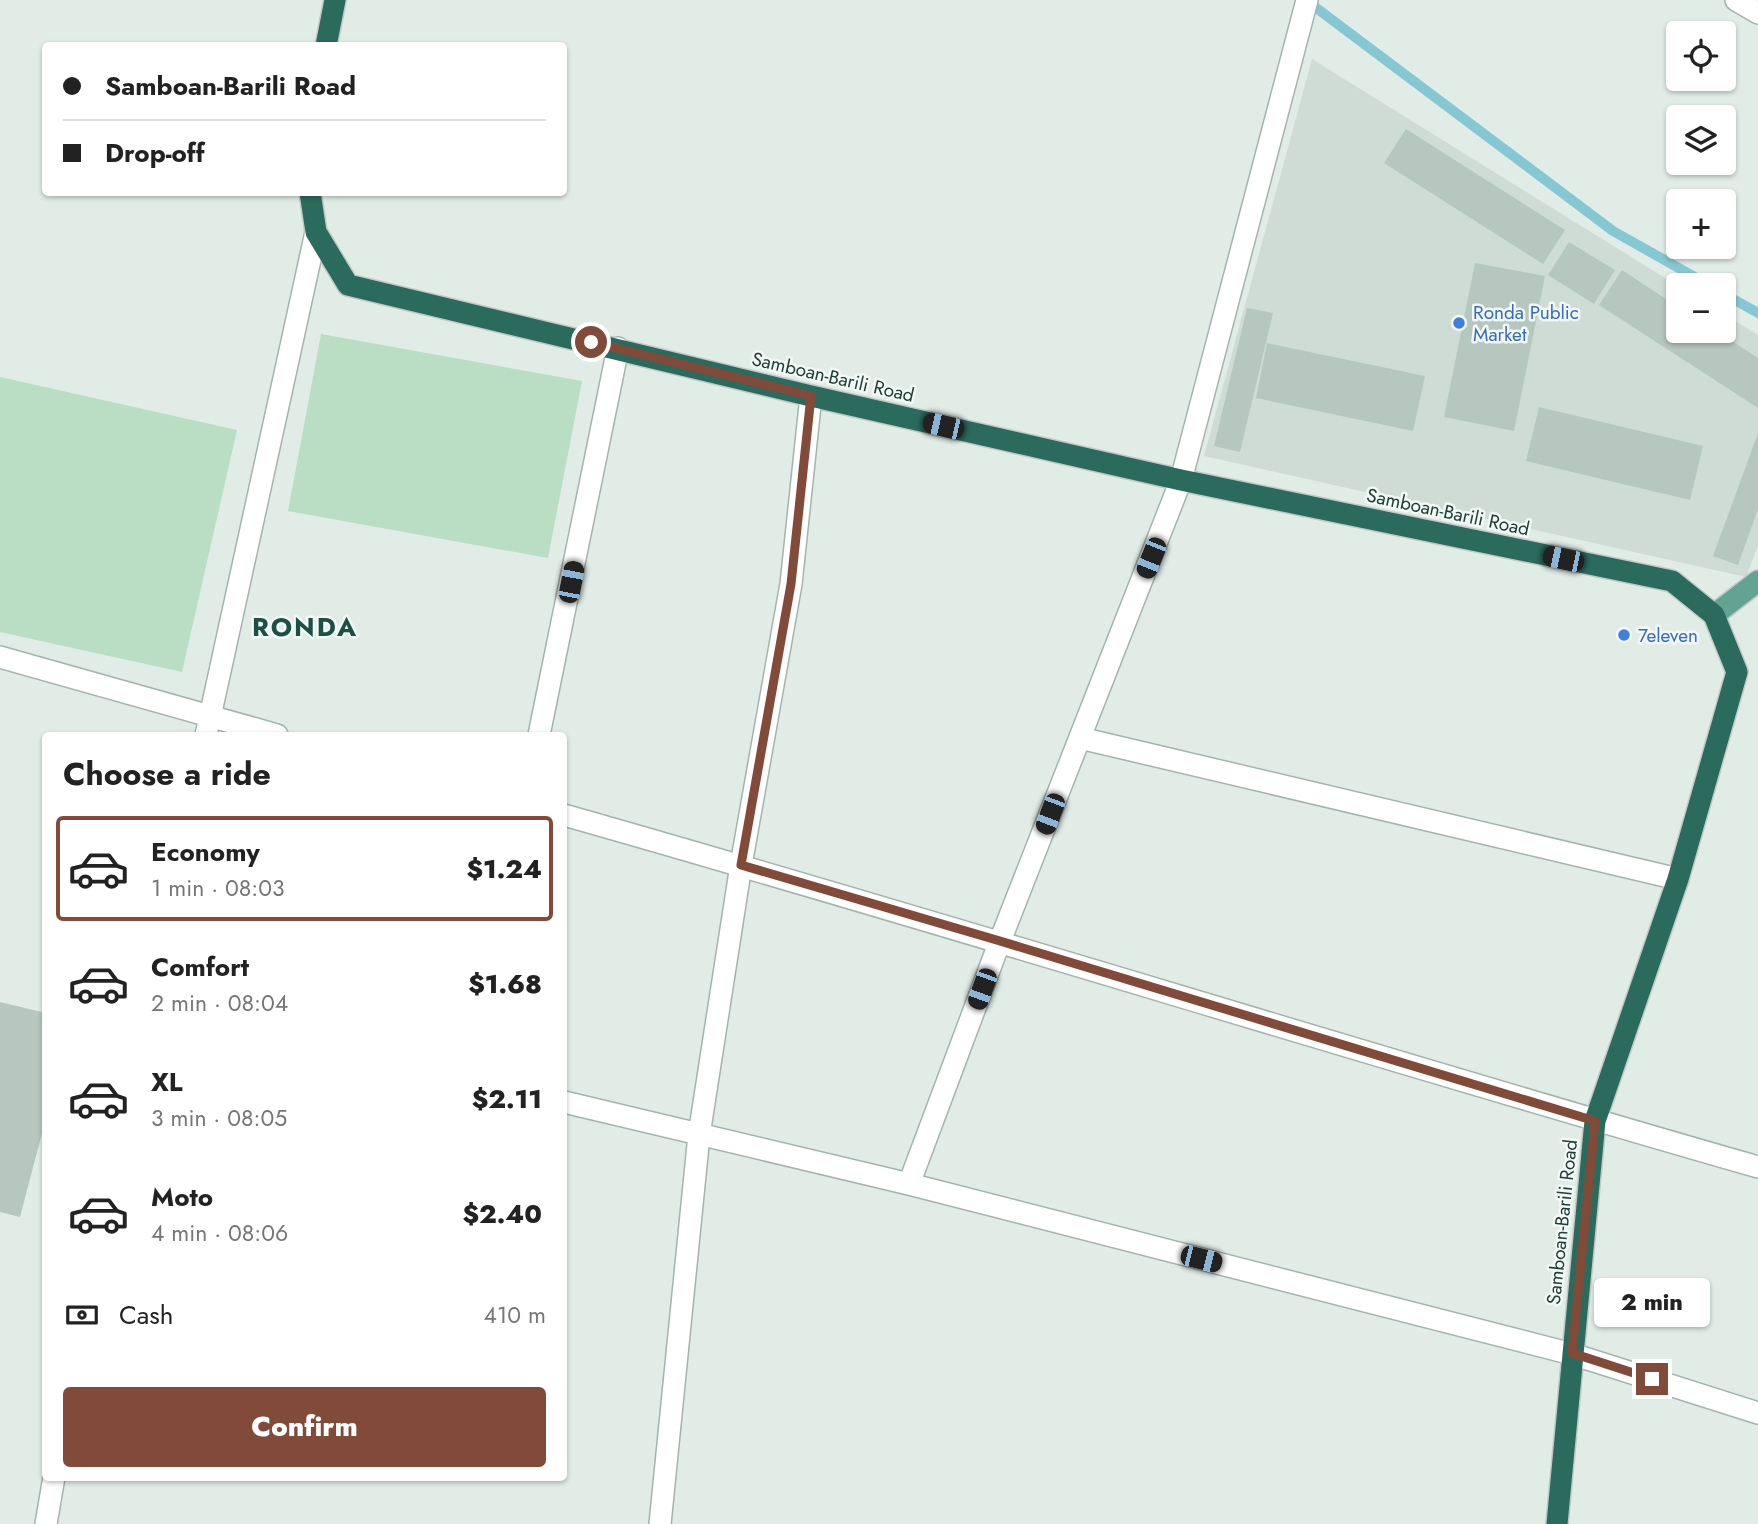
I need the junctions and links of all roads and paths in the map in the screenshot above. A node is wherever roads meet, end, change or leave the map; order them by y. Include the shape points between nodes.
1 (335, 0) edge
2 (1307, 0) edge
3 (1736, 0) edge
4 (1758, 13) edge
5 (327, 42) edge
6 (311, 196) edge
7 (316, 232) junction
8 (618, 348) junction
9 (811, 396) junction
10 (1181, 480) junction
11 (1753, 592) edge
12 (1714, 615) junction
13 (0, 657) edge
14 (208, 726) edge
15 (254, 732) edge
16 (540, 732) edge
17 (1080, 738) junction
18 (567, 816) edge
19 (741, 865) junction
20 (1678, 878) junction
21 (1000, 941) junction
22 (567, 1103) edge
23 (1595, 1121) junction
24 (699, 1135) junction
25 (1758, 1167) edge
26 (909, 1184) junction
27 (1572, 1353) junction
28 (1758, 1413) edge
29 (53, 1481) edge
30 (46, 1524) edge
31 (660, 1524) edge
32 (1558, 1524) edge

1 - 5 highway
2 - 10 street
3 - 4 street
6 - 7 highway, Samboan-Barili Road
7 - 8 highway, Samboan-Barili Road via 348,285
7 - 14 street
8 - 9 highway, Samboan-Barili Road
8 - 16 street
9 - 10 highway, Samboan-Barili Road
9 - 19 street via 791,584
10 - 12 highway, Samboan-Barili Road via 1672,581
10 - 17 street
11 - 12 main road
12 - 20 highway, Samboan-Barili Road via 1737,672
13 - 14 street
14 - 15 street
17 - 20 street
17 - 21 street
18 - 19 street
19 - 21 street
19 - 24 street
20 - 23 highway, Samboan-Barili Road
21 - 23 street
21 - 26 street
22 - 24 street
23 - 25 street
23 - 27 highway, Samboan-Barili Road
24 - 26 street
24 - 31 street
26 - 27 street
27 - 28 street
27 - 32 highway, Samboan-Barili Road
29 - 30 street

